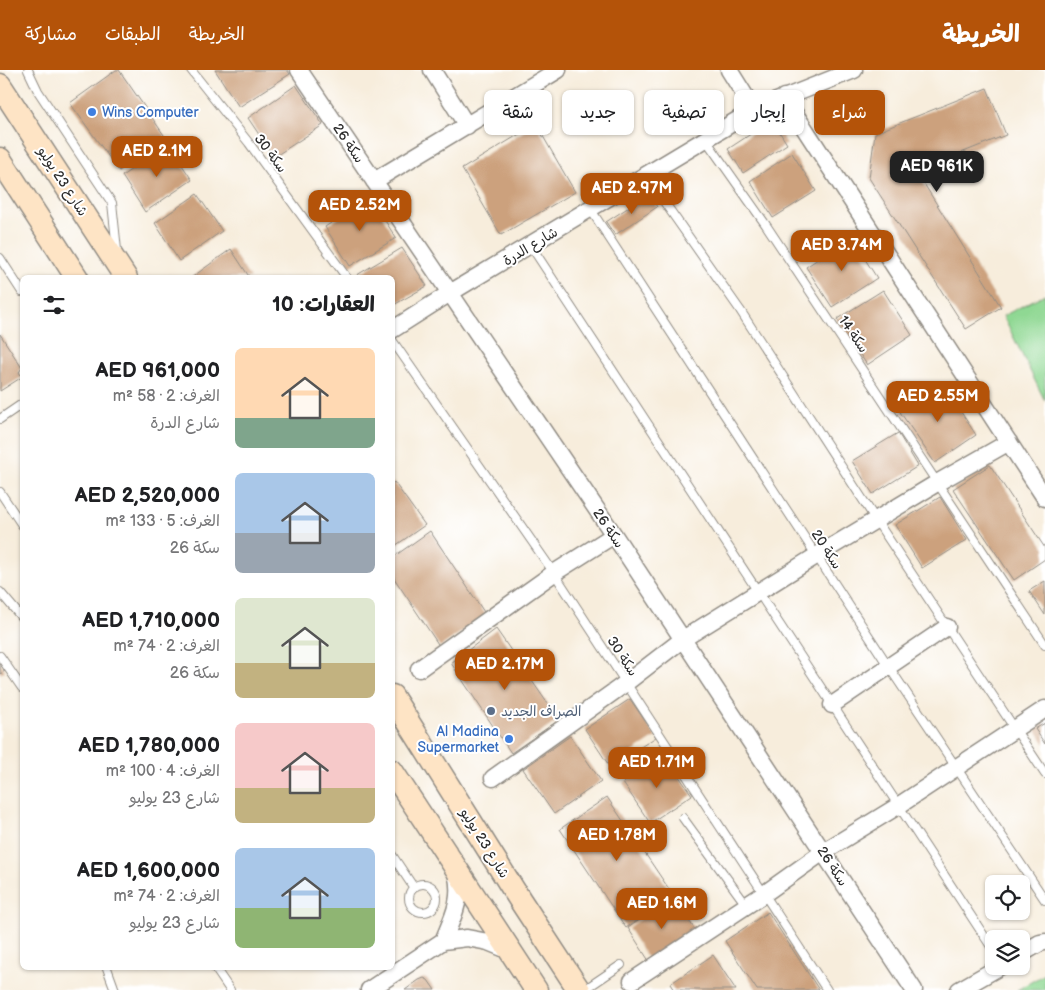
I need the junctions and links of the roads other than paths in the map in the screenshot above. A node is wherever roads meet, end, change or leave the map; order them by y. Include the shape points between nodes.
1 (4, 70) edge
2 (28, 70) edge
3 (191, 70) edge
4 (299, 70) edge
5 (432, 70) edge
6 (558, 70) edge
7 (729, 70) edge
8 (854, 70) edge
9 (742, 90) edge
10 (804, 90) edge
11 (5, 93) edge
12 (734, 122) edge
13 (467, 126) junction
14 (804, 129) edge
15 (706, 140) junction
16 (0, 159) edge
17 (646, 176) junction
18 (374, 181) junction
19 (591, 210) junction
20 (531, 246) junction
21 (0, 258) edge
22 (122, 271) edge
23 (74, 275) edge
24 (345, 275) edge
25 (20, 289) edge
26 (450, 293) junction
27 (395, 328) edge
28 (395, 344) edge
29 (20, 405) edge
30 (0, 419) edge
31 (1009, 442) junction
32 (937, 482) junction
33 (1, 497) edge
34 (1045, 498) edge
35 (876, 520) junction
36 (20, 522) edge
37 (614, 535) junction
38 (816, 556) junction
39 (554, 573) junction
40 (0, 592) edge
41 (758, 592) junction
42 (20, 616) edge
43 (947, 627) junction
44 (683, 639) junction
45 (1045, 645) edge
46 (0, 656) edge
47 (888, 667) junction
48 (419, 669) dead end
49 (626, 683) junction
50 (20, 685) edge
51 (395, 701) edge
52 (832, 705) junction
53 (1045, 709) edge
54 (1016, 728) junction
55 (956, 768) junction
56 (1045, 774) edge
57 (395, 775) edge
58 (493, 778) dead end
59 (898, 806) junction
60 (683, 818) dead end
61 (823, 852) junction
62 (395, 860) edge
63 (453, 864) junction
64 (414, 888) dead end
65 (764, 894) junction
66 (1045, 900) edge
67 (746, 906) junction
68 (985, 937) edge
69 (443, 941) junction
70 (1045, 942) edge
71 (1030, 949) edge
72 (510, 951) junction
73 (621, 965) dead end
74 (108, 970) edge
75 (216, 970) edge
76 (985, 975) edge
77 (632, 981) dead end
78 (114, 990) edge
79 (230, 990) edge
80 (369, 990) edge
81 (536, 990) edge
82 (579, 990) edge
83 (584, 990) edge
84 (827, 990) edge
85 (914, 990) edge
86 (958, 990) edge

1 - 11 main road via 11,92
2 - 22 lane via 38,91 112,203
3 - 24 lane, سكة 30 via 249,143
4 - 18 street, سكة 26
5 - 13 street
6 - 13 street
7 - 9 street
8 - 10 street, شارع الدرة
11 - 22 main road, شارع 23 يوليو
12 - 15 street, شارع الدرة
13 - 18 street
14 - 31 street
15 - 17 street, شارع الدرة
15 - 32 lane, سكة 14
16 - 23 main road
17 - 19 street, شارع الدرة
17 - 35 lane via 740,310
18 - 26 street, سكة 26
19 - 20 street, شارع الدرة
19 - 38 lane, سكة 20
20 - 26 street, شارع الدرة
20 - 41 lane
21 - 25 lane
26 - 27 street, شارع الدرة
26 - 37 street, سكة 26
28 - 39 lane, سكة 30
29 - 30 lane
31 - 32 street
31 - 34 street
32 - 35 street
32 - 45 lane, سكة 14
33 - 36 lane
35 - 38 street
35 - 43 lane
37 - 39 street
37 - 44 street, سكة 26
38 - 41 street
38 - 47 lane, سكة 20
39 - 48 street
39 - 49 lane, سكة 30
40 - 42 lane
41 - 44 street
41 - 52 lane
43 - 47 street
43 - 54 lane
44 - 49 street
44 - 61 street, سكة 26
46 - 50 lane
47 - 52 street
47 - 55 lane, سكة 20
49 - 58 street
49 - 65 lane, سكة 30
51 - 82 main road, شارع 23 يوليو
52 - 59 lane
53 - 54 street
54 - 55 street
54 - 56 lane
55 - 59 street
55 - 66 lane, سكة 20
57 - 63 main road
59 - 61 street
59 - 68 lane
60 - 67 lane
61 - 65 street
61 - 85 street, سكة 26
62 - 64 lane
63 - 69 street via 459,893
63 - 72 main road
65 - 67 street
65 - 84 lane, سكة 30
67 - 77 street
69 - 72 street via 467,938
69 - 80 street
70 - 71 street
72 - 81 main road
73 - 83 lane
74 - 78 lane
75 - 79 lane
76 - 86 street

